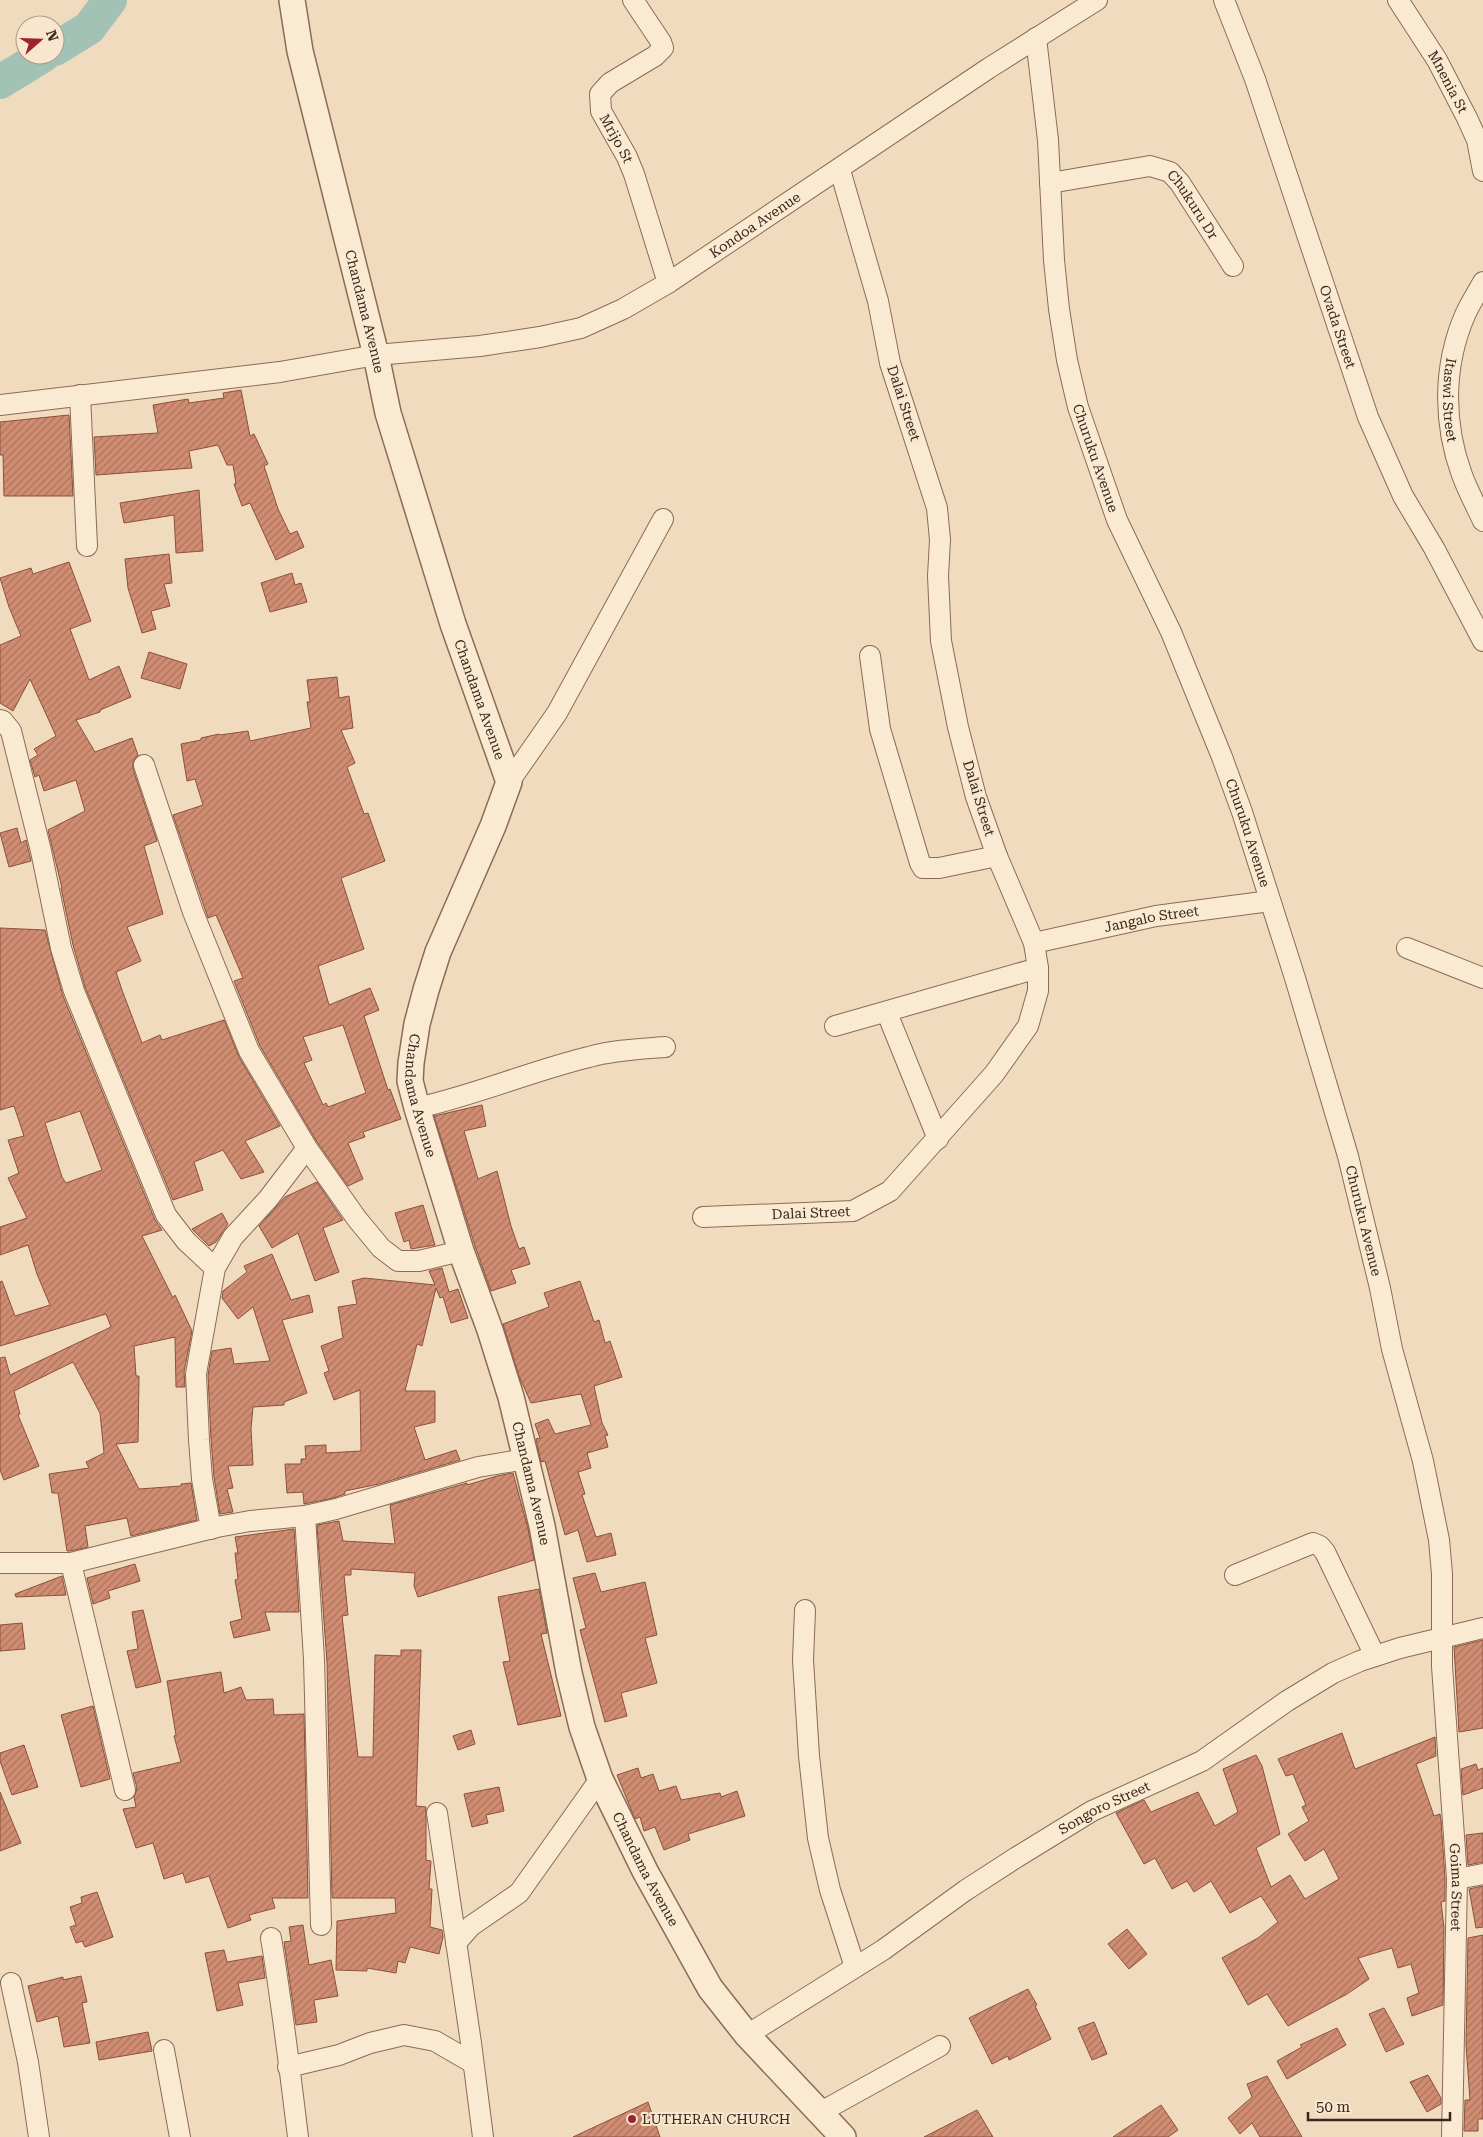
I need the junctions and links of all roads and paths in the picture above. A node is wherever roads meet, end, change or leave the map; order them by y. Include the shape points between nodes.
1 (292, 0) edge
2 (633, 0) edge
3 (1097, 0) edge
4 (1224, 0) edge
5 (1398, 0) edge
6 (1036, 38) junction
7 (840, 170) junction
8 (1483, 171) edge
9 (1050, 183) junction
10 (1233, 266) dead end
11 (1483, 282) edge
12 (668, 283) junction
13 (376, 355) junction
14 (80, 395) junction
15 (0, 405) edge
16 (663, 519) dead end
17 (1483, 520) edge
18 (87, 546) dead end
19 (1483, 641) edge
20 (870, 656) dead end
21 (0, 720) edge
22 (144, 765) dead end
23 (509, 782) junction
24 (996, 856) junction
25 (1270, 901) junction
26 (1034, 943) junction
27 (1407, 948) dead end
28 (1038, 968) junction
29 (1483, 978) edge
30 (887, 1013) junction
31 (835, 1026) dead end
32 (665, 1047) dead end
33 (417, 1108) junction
34 (938, 1138) junction
35 (307, 1148) junction
36 (703, 1217) dead end
37 (461, 1251) junction
38 (215, 1268) junction
39 (526, 1459) junction
40 (305, 1516) junction
41 (211, 1529) junction
42 (0, 1563) edge
43 (71, 1563) junction
44 (1235, 1574) dead end
45 (805, 1610) dead end
46 (1483, 1628) edge
47 (1443, 1639) junction
48 (1374, 1656) junction
49 (600, 1779) junction
50 (125, 1790) dead end
51 (437, 1813) dead end
52 (1483, 1874) edge
53 (1457, 1879) junction
54 (321, 1925) dead end
55 (271, 1938) dead end
56 (456, 1943) junction
57 (855, 1967) junction
58 (11, 1983) dead end
59 (747, 2035) junction
60 (940, 2046) dead end
61 (164, 2050) dead end
62 (473, 2063) junction
63 (288, 2067) junction
64 (819, 2113) junction
65 (39, 2137) edge
66 (180, 2137) edge
67 (298, 2137) edge
68 (483, 2137) edge
69 (843, 2137) edge
70 (1452, 2137) edge

1 - 13 street, Chandama Avenue via 300,51
2 - 12 street, Mrijo St via 663,48 610,83 603,89 599,102 604,120 634,174
3 - 6 street, Kondoa Avenue
4 - 19 street, Ovada Street via 1255,78 1368,417 1403,496
5 - 8 street, Mnenia St via 1437,60 1467,118 1477,140
6 - 7 street, Kondoa Avenue
6 - 9 street, Churuku Avenue
7 - 12 street, Kondoa Avenue
7 - 24 street, Dalai Street via 878,301 890,363 937,508 941,642 976,797
9 - 10 street, Chukuru Dr via 1150,166 1170,172
9 - 25 street, Churuku Avenue via 1059,309 1066,360 1078,407 1118,520 1171,632 1222,757
11 - 17 street, Itaswi Street via 1462,323 1451,357 1447,392 1451,429 1462,475
12 - 13 street, Kondoa Avenue via 581,328 480,346
13 - 14 street, Kondoa Avenue via 280,372
13 - 23 street, Chandama Avenue via 388,412 452,624
14 - 15 street, Kondoa Avenue
14 - 18 street
16 - 23 street via 557,713
20 - 24 street via 880,729 923,868 940,868
21 - 38 street via 11,731 61,948 74,991 166,1215 186,1241
22 - 35 street via 193,912 249,1051
23 - 33 street, Chandama Avenue via 438,952 426,990 411,1063 410,1082
24 - 26 street, Dalai Street
25 - 26 street, Jangalo Street via 1156,916
25 - 47 street, Churuku Avenue via 1348,1156 1392,1349 1423,1461 1439,1540
26 - 28 street, Dalai Street
27 - 29 street
28 - 30 street
28 - 34 street, Dalai Street via 1038,992 1028,1026 994,1074
30 - 31 street
30 - 34 street
32 - 33 street via 591,1056 452,1101
33 - 37 street, Chandama Avenue
34 - 36 street, Dalai Street via 890,1191 853,1210
35 - 37 street via 363,1226 381,1248 398,1261 419,1261
35 - 38 street via 268,1199 233,1236
37 - 39 street, Chandama Avenue via 511,1397
38 - 41 street via 196,1374 202,1479
39 - 40 street via 478,1467
39 - 49 street, Chandama Avenue via 542,1526 568,1673
40 - 41 street via 250,1521
40 - 54 street via 314,1659
41 - 43 street
42 - 43 street
43 - 50 street
44 - 48 street via 1313,1543 1320,1546
45 - 57 street via 804,1669 818,1838 830,1890
46 - 47 street, Songoro Street
47 - 48 street, Songoro Street
47 - 53 street, Goima Street via 1442,1666
48 - 57 street, Songoro Street via 1311,1686 1202,1760 1118,1798 1075,1822 986,1877
49 - 56 street via 519,1893 471,1926
49 - 59 street, Chandama Avenue via 645,1871 710,1988
51 - 56 street
52 - 53 street
53 - 70 street, Goima Street
55 - 63 street via 282,2002
56 - 62 street
57 - 59 street, Songoro Street
58 - 65 street via 28,2062
59 - 64 street, Chandama Avenue
60 - 64 street
61 - 66 street
62 - 63 street via 435,2041 404,2034
62 - 68 street
63 - 67 street
64 - 69 street, Chandama Avenue

